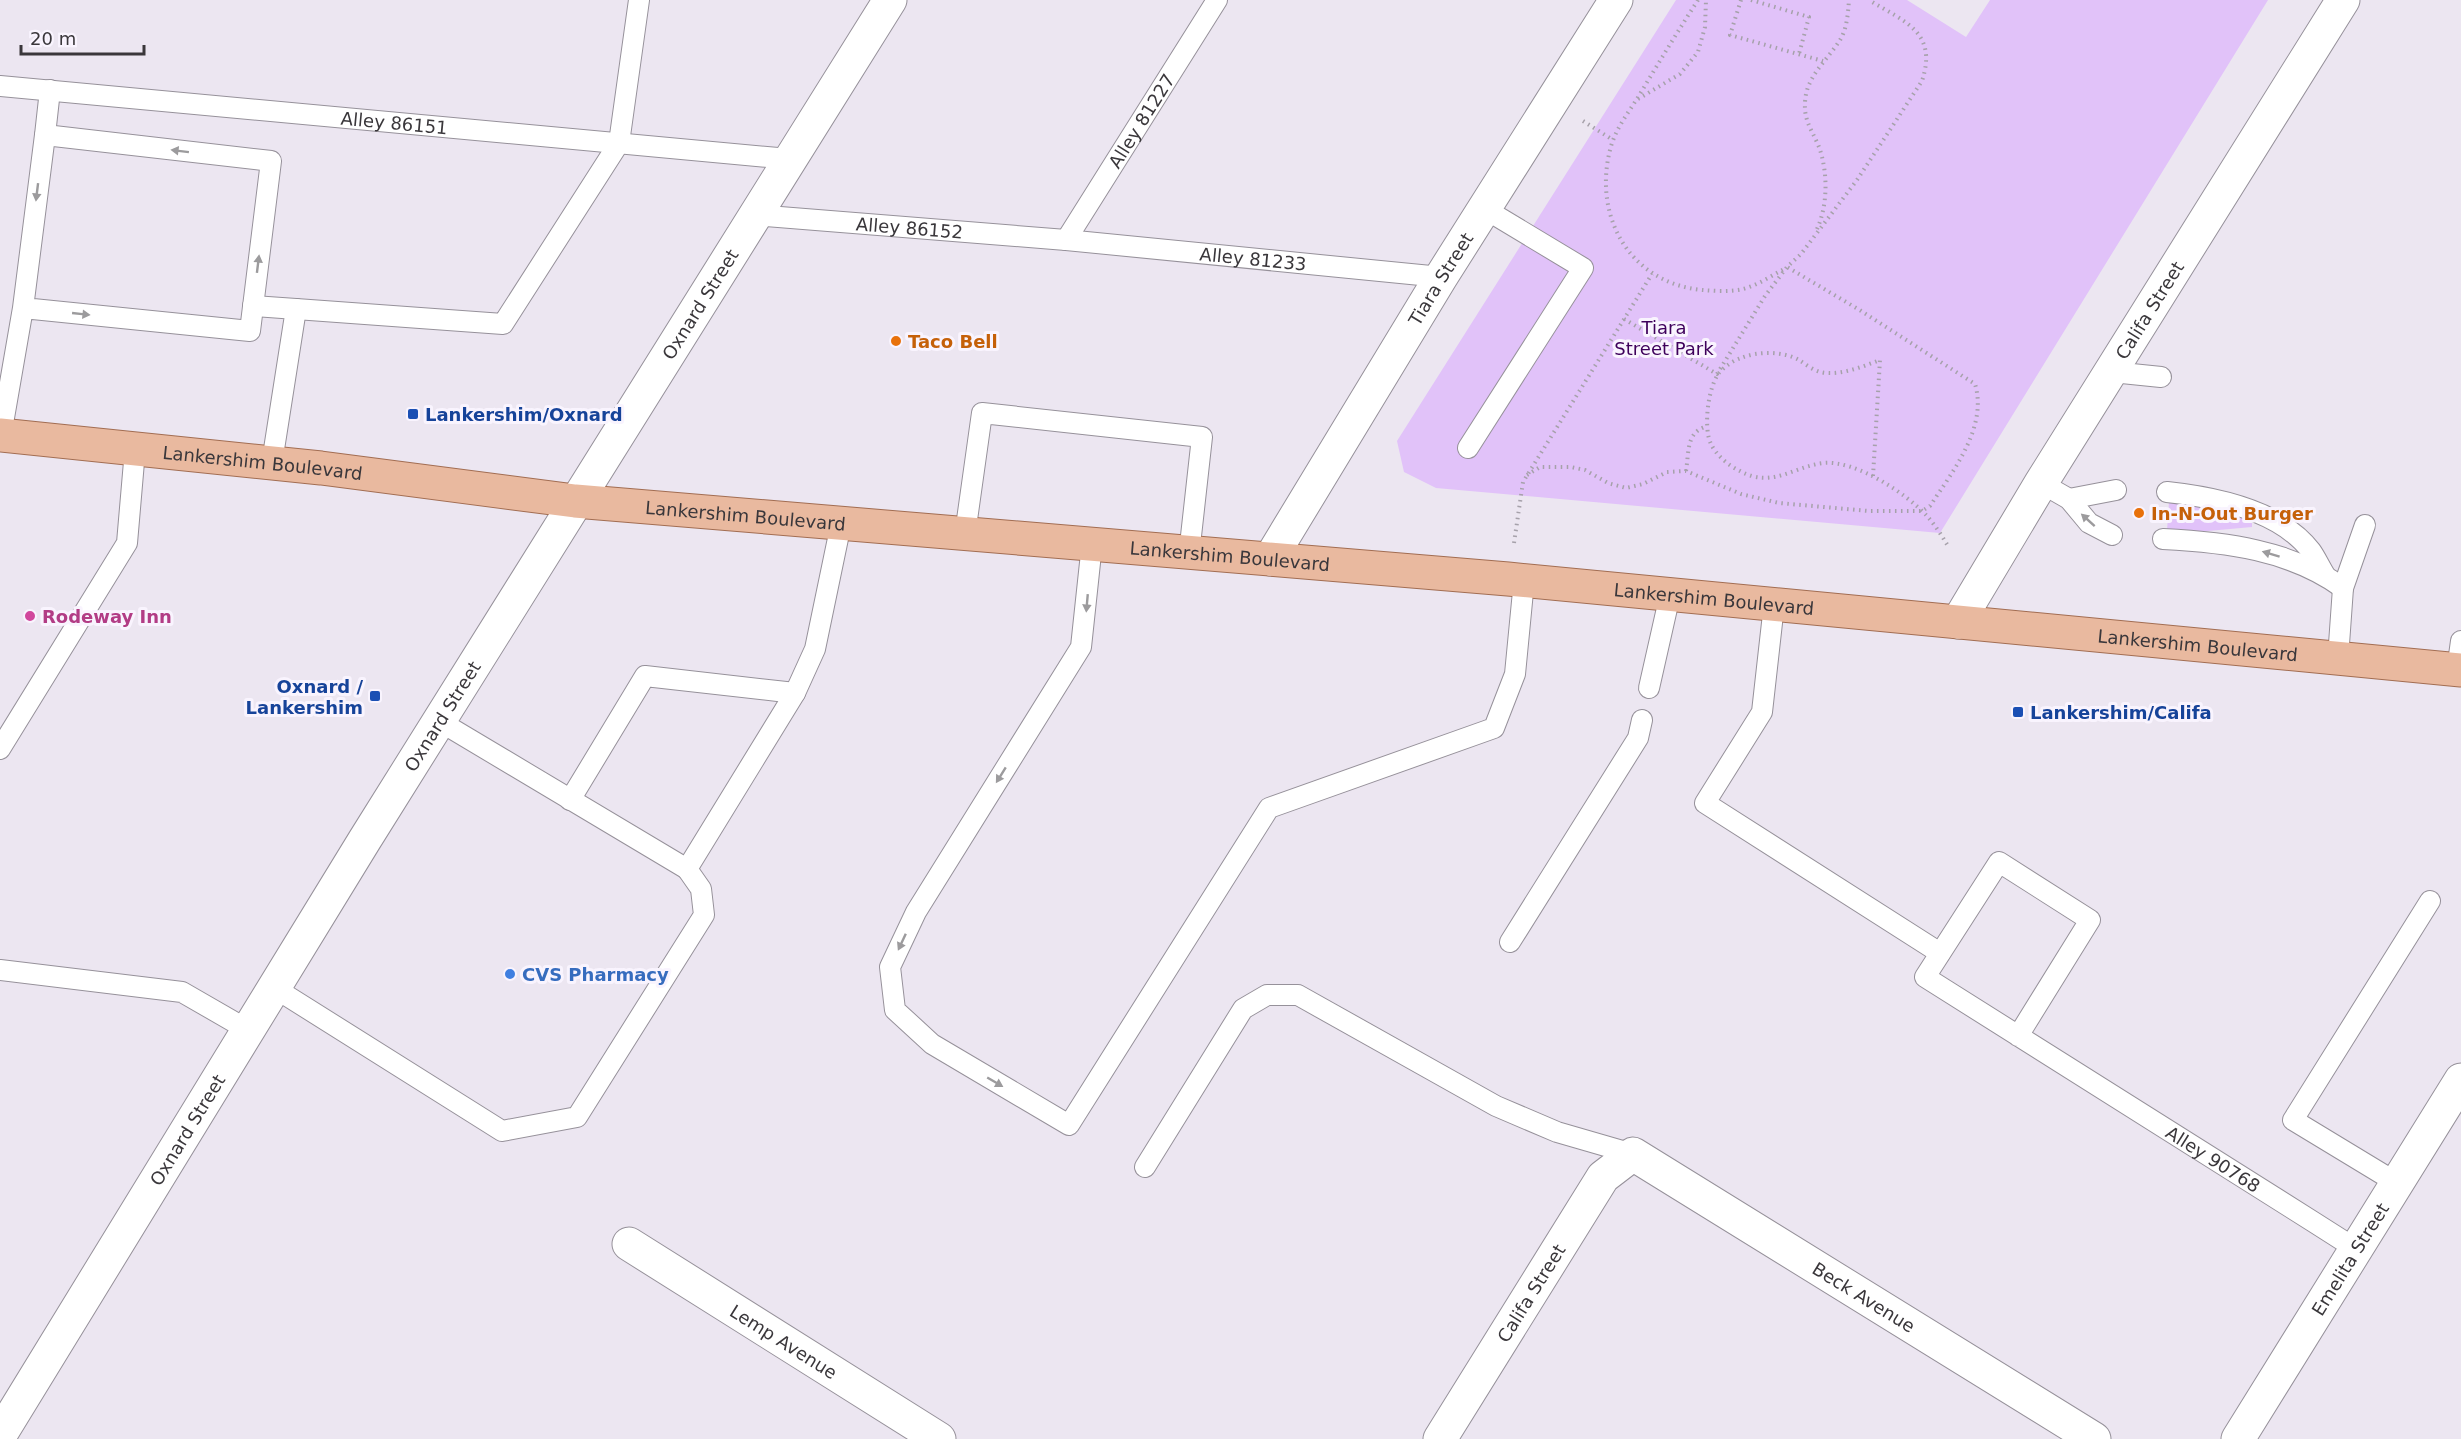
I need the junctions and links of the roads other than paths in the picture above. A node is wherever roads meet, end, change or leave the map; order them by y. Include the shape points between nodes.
1 (639, 0) edge
2 (890, 0) edge
3 (1217, 0) edge
4 (1616, 0) edge
5 (2343, 0) edge
6 (0, 86) edge
7 (50, 90) junction
8 (45, 135) junction
9 (619, 143) junction
10 (789, 159) junction
11 (1485, 208) junction
12 (754, 216) junction
13 (1066, 240) junction
14 (1442, 277) junction
15 (253, 306) junction
16 (23, 308) junction
17 (296, 309) junction
18 (2112, 372) junction
19 (2161, 377) dead end
20 (0, 435) edge
21 (1468, 448) dead end
22 (135, 450) junction
23 (272, 462) junction
24 (2041, 483) junction
25 (2116, 490) dead end
26 (2167, 492) dead end
27 (2070, 499) junction
28 (575, 501) junction
29 (841, 524) junction
30 (2365, 525) dead end
31 (965, 534) junction
32 (2112, 535) dead end
33 (2163, 539) dead end
34 (1092, 544) junction
35 (1190, 554) junction
36 (1270, 559) junction
37 (2325, 575) junction
38 (1516, 580) junction
39 (2343, 588) junction
40 (1670, 595) junction
41 (1774, 604) junction
42 (1958, 622) junction
43 (2338, 658) junction
44 (2460, 660) edge
45 (1649, 688) dead end
46 (795, 693) junction
47 (1642, 720) dead end
48 (439, 721) junction
49 (0, 749) edge
50 (570, 800) junction
51 (687, 869) junction
52 (2430, 901) dead end
53 (1510, 942) dead end
54 (1940, 953) junction
55 (0, 970) edge
56 (273, 987) junction
57 (248, 1030) junction
58 (2018, 1036) junction
59 (2461, 1080) edge
60 (1633, 1154) junction
61 (1145, 1167) dead end
62 (2397, 1183) junction
63 (629, 1244) dead end
64 (2356, 1249) junction
65 (0, 1435) edge
66 (939, 1439) edge
67 (1440, 1439) edge
68 (2094, 1439) edge
69 (2238, 1439) edge

1 - 9 lane
2 - 10 street, Oxnard Street
3 - 13 lane, Alley 81227
4 - 11 street, Tiara Street
5 - 18 street, Califa Street
6 - 7 lane, Alley 86151
7 - 8 lane
7 - 9 lane, Alley 86151
15 -> 8 lane via 271,161
8 -> 16 lane
9 - 10 lane, Alley 86151
9 - 17 lane via 503,324
10 - 12 street, Oxnard Street
11 - 14 street, Tiara Street
11 - 21 lane via 1583,268
12 - 13 lane, Alley 86152
12 - 28 street, Oxnard Street
13 - 14 lane, Alley 81233
14 - 36 street, Tiara Street
16 -> 15 lane via 250,331
15 - 17 lane
16 - 20 lane
17 - 23 lane
18 - 19 lane
18 - 24 street, Califa Street
20 - 22 main road, Lankershim Boulevard
22 - 23 main road, Lankershim Boulevard
22 - 49 lane via 127,543
23 - 28 main road, Lankershim Boulevard
24 - 27 lane
24 - 42 street, Califa Street
25 - 27 lane
26 - 37 lane via 2203,496 2253,510 2292,532 2310,550
32 -> 27 lane via 2089,523
28 - 29 main road, Lankershim Boulevard
28 - 48 street, Oxnard Street
29 - 31 main road, Lankershim Boulevard
29 - 46 lane via 815,649
30 - 39 lane
31 - 34 main road, Lankershim Boulevard
31 - 35 lane via 982,413 1202,437
37 -> 33 lane via 2250,548
34 - 35 main road, Lankershim Boulevard
34 -> 38 lane via 1081,647 916,912 890,967 895,1010 932,1044 1069,1125 1269,808 1494,728 1515,674
35 - 36 main road, Lankershim Boulevard
36 - 38 main road, Lankershim Boulevard
37 - 39 lane
38 - 40 main road, Lankershim Boulevard
39 - 43 lane
40 - 41 main road, Lankershim Boulevard
40 - 45 lane
41 - 42 main road, Lankershim Boulevard
41 - 54 lane via 1762,712 1705,803
42 - 43 main road, Lankershim Boulevard
43 - 44 main road, Lankershim Boulevard
46 - 50 lane via 645,676
46 - 51 lane
47 - 53 lane via 1638,738
48 - 50 lane
48 - 56 street, Oxnard Street
50 - 51 lane
51 - 56 lane via 701,889 704,915 577,1117 502,1131
52 - 62 lane via 2293,1120
54 - 58 lane, Alley 90768 via 1925,977
54 - 58 lane via 1999,862 2090,920
55 - 57 lane via 182,992
56 - 57 street, Oxnard Street
57 - 65 street, Oxnard Street
58 - 64 lane, Alley 90768
59 - 62 street, Emelita Street
60 - 61 lane via 1557,1132 1496,1107 1298,995 1267,994 1243,1009
60 - 67 street, Califa Street via 1603,1177
60 - 68 street, Beck Avenue
62 - 64 street, Emelita Street
63 - 66 street, Lemp Avenue
64 - 69 street, Emelita Street

